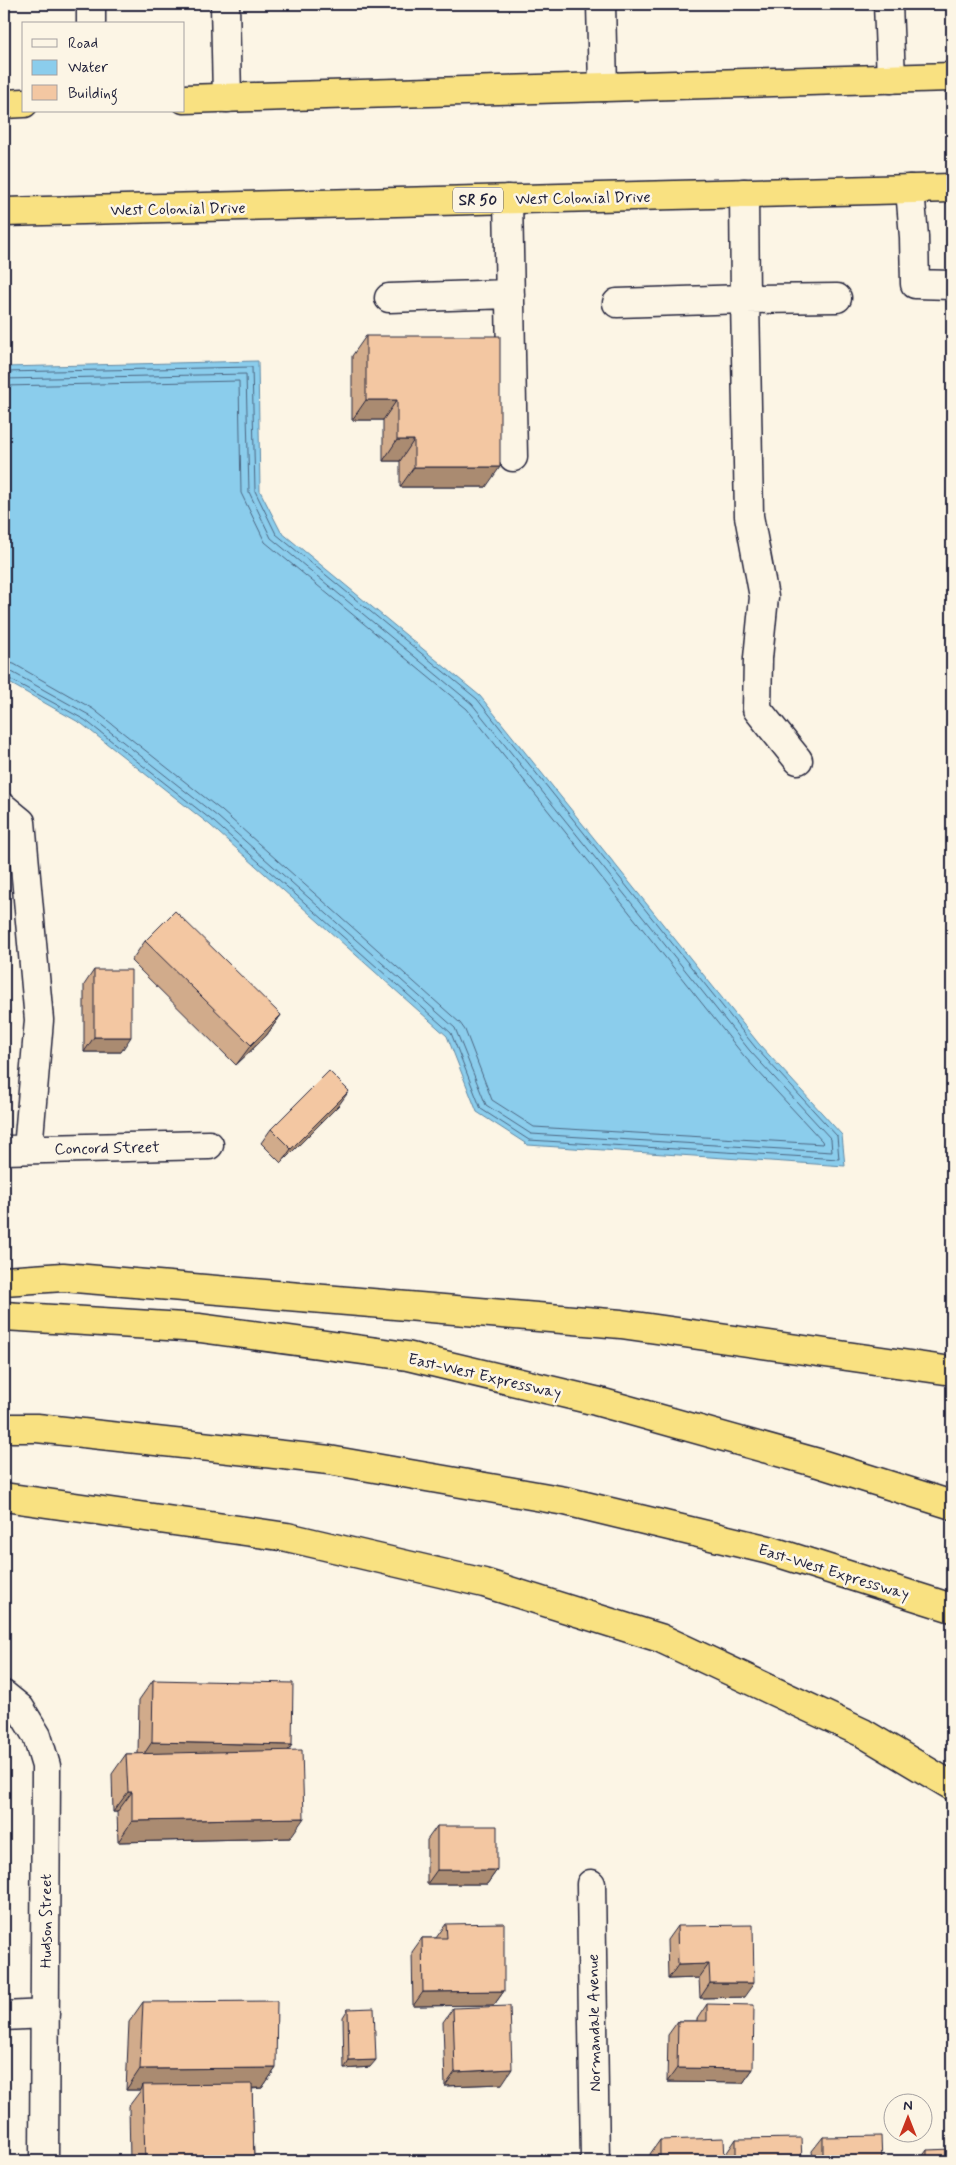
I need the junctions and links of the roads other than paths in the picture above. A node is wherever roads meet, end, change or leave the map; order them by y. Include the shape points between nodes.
1 (91, 4) edge
2 (225, 4) edge
3 (601, 4) edge
4 (888, 4) edge
5 (91, 22) edge
6 (952, 77) edge
7 (890, 79) junction
8 (602, 87) junction
9 (227, 98) junction
10 (185, 99) edge
11 (22, 103) edge
12 (4, 104) edge
13 (952, 188) edge
14 (910, 189) junction
15 (744, 193) junction
16 (508, 199) junction
17 (4, 212) edge
18 (952, 285) edge
19 (510, 294) junction
20 (389, 298) dead end
21 (837, 298) dead end
22 (746, 299) junction
23 (617, 303) dead end
24 (513, 457) dead end
25 (798, 760) dead end
26 (4, 808) edge
27 (209, 1146) dead end
28 (16, 1149) edge
29 (4, 1281) edge
30 (4, 1316) edge
31 (952, 1371) edge
32 (4, 1428) edge
33 (4, 1496) edge
34 (952, 1505) edge
35 (952, 1608) edge
36 (4, 1695) edge
37 (952, 1786) edge
38 (591, 1884) dead end
39 (45, 2014) junction
40 (4, 2016) edge
41 (44, 2161) edge
42 (595, 2161) edge

1 - 5 street
2 - 9 street
3 - 8 street
4 - 7 street
6 - 7 highway
7 - 8 highway
8 - 9 highway
9 - 10 highway
11 - 12 highway
13 - 14 highway, West Colonial Drive / SR 50
14 - 15 highway, West Colonial Drive / SR 50
14 - 18 street via 915,284
15 - 16 highway, West Colonial Drive / SR 50
15 - 22 street
16 - 17 highway, West Colonial Drive / SR 50
16 - 19 street
19 - 20 street
19 - 24 street
21 - 22 street
22 - 23 street
22 - 25 street via 749,516 764,597 757,709
26 - 28 street via 21,822 39,1020
27 - 28 street, Concord Street
29 - 31 highway via 63,1277 621,1324
30 - 34 highway, East-West Expressway via 200,1328 407,1356 596,1401 818,1463
32 - 35 highway, East-West Expressway via 37,1428 329,1460 565,1500 769,1550
33 - 37 highway via 287,1537 484,1583 660,1638 863,1733
36 - 39 street, Hudson Street via 20,1708 37,1736 46,1766
38 - 42 street, Normandale Avenue
39 - 40 street
39 - 41 street, Hudson Street

